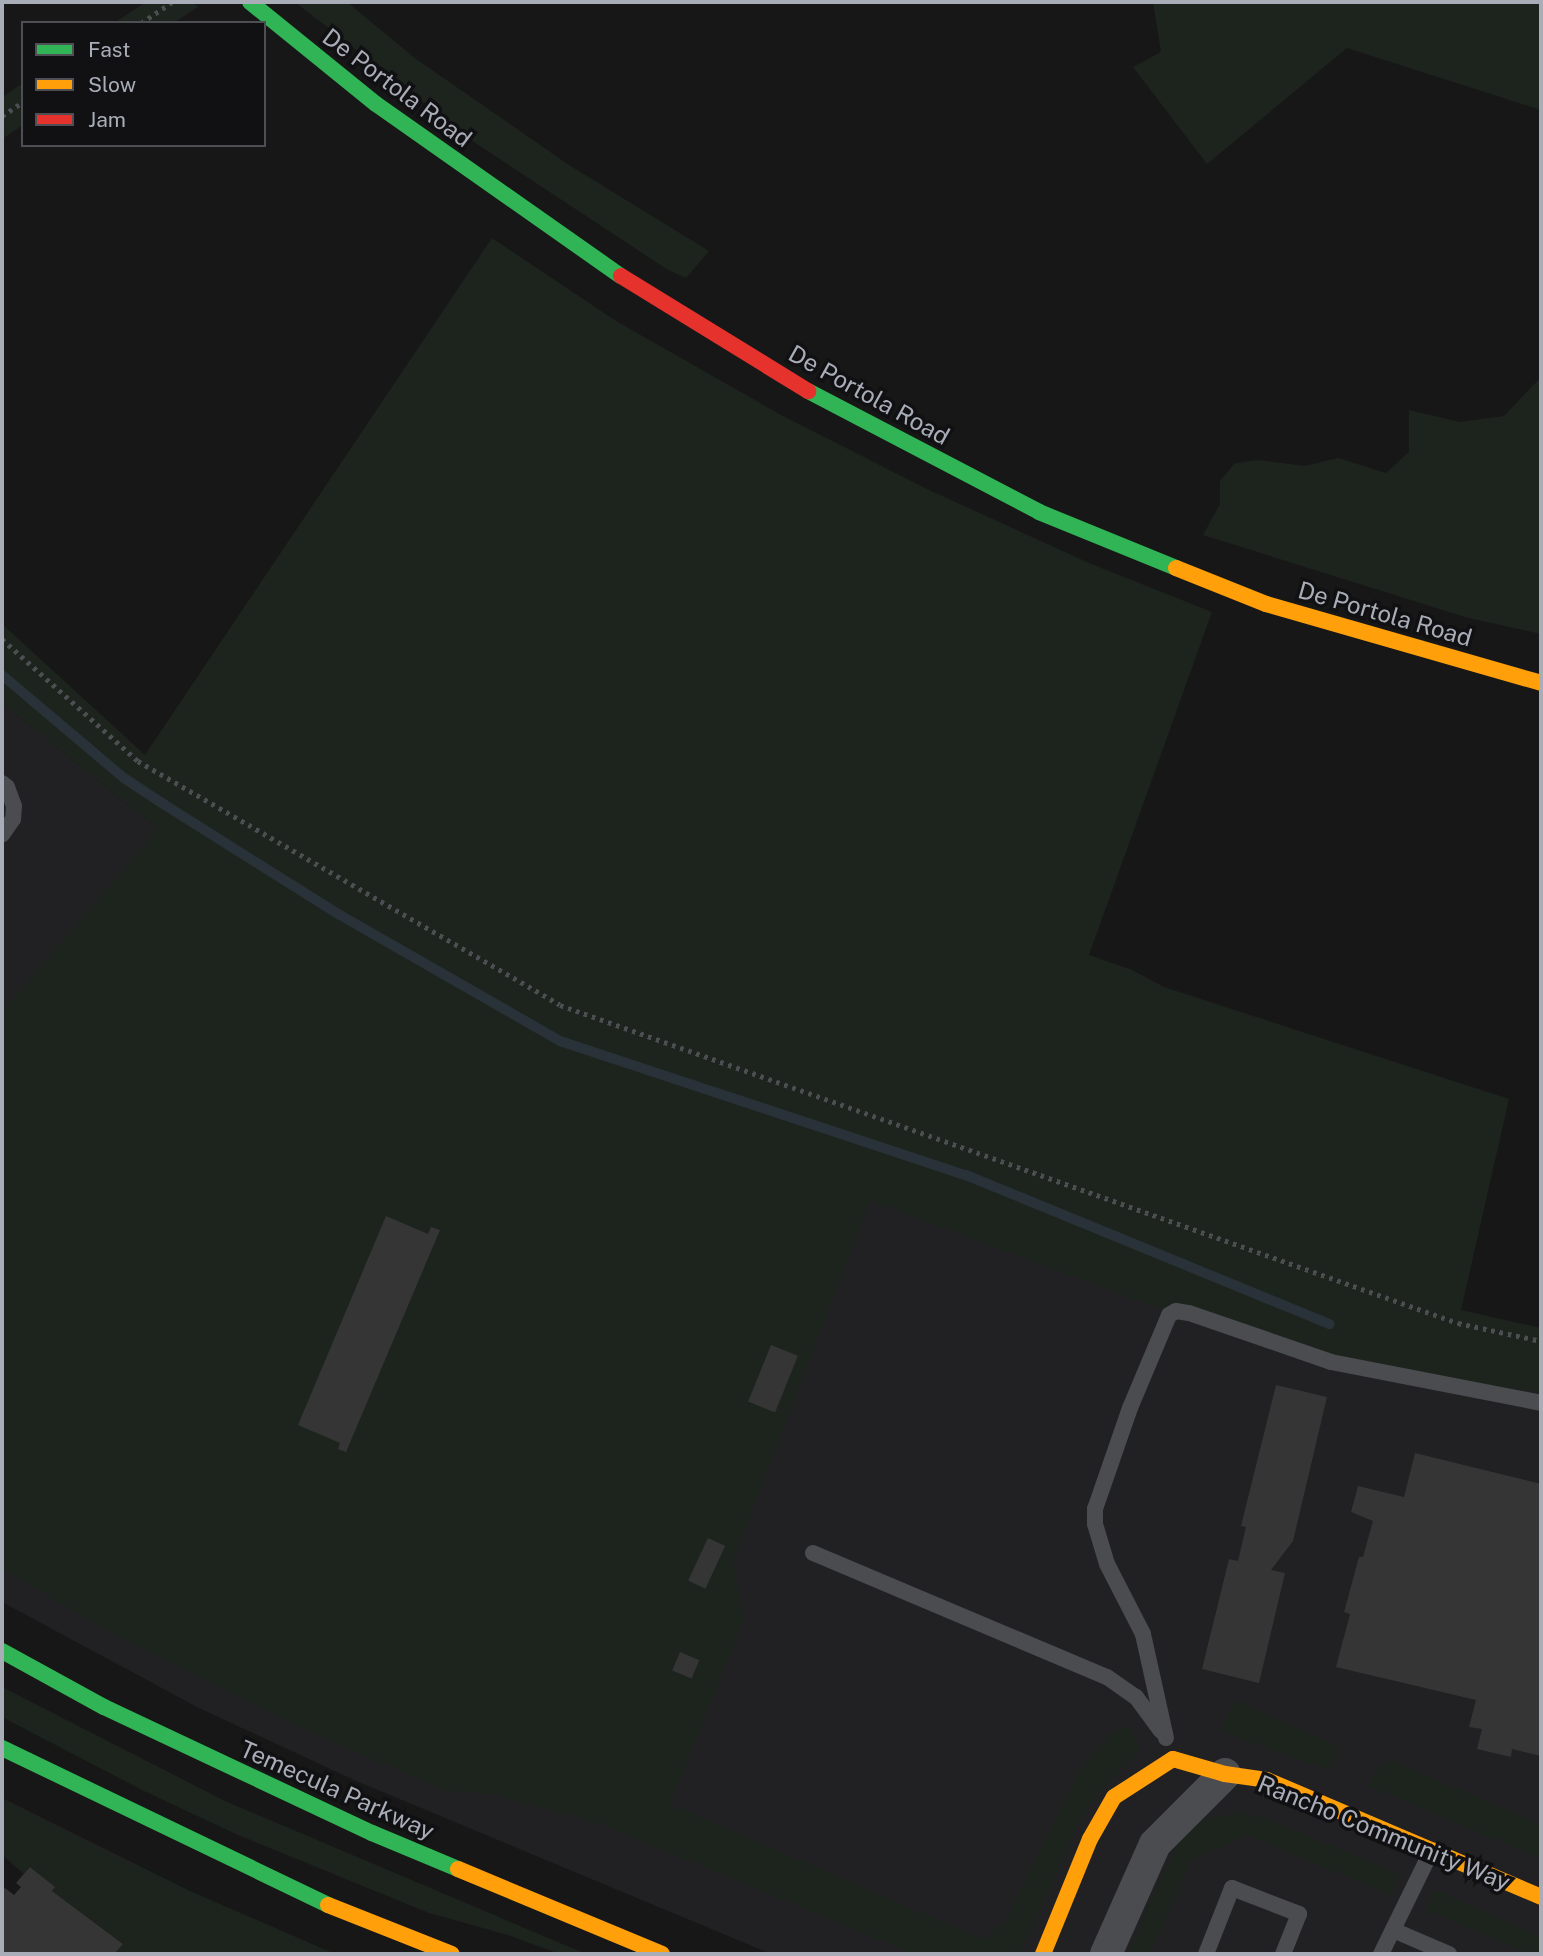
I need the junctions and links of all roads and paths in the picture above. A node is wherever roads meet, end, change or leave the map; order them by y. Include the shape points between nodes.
1 (172, 2) edge
2 (250, 2) edge
3 (144, 21) edge
4 (21, 103) edge
5 (2, 116) edge
6 (2, 639) edge
7 (1541, 684) edge
8 (2, 783) edge
9 (2, 835) edge
10 (1541, 1341) edge
11 (1541, 1403) edge
12 (813, 1553) dead end
13 (2, 1651) edge
14 (1166, 1738) junction
15 (2, 1748) edge
16 (1173, 1759) junction
17 (1225, 1774) junction
18 (1189, 1793) junction
19 (1432, 1850) junction
20 (1541, 1897) edge
21 (1393, 1930) junction
22 (452, 1954) edge
23 (662, 1954) edge
24 (1043, 1954) edge
25 (1106, 1954) edge
26 (1206, 1954) edge
27 (1283, 1954) edge
28 (1381, 1954) edge
29 (1449, 1954) edge

1 - 3 path
2 - 7 main road, De Portola Road via 376,104 597,261 826,402 1039,512 1266,604
4 - 5 path
6 - 10 path via 138,761 560,1004 1458,1323
8 - 9 lane via 14,806 13,819
11 - 14 lane via 1331,1362 1189,1313 1169,1315 1095,1508 1107,1564 1143,1634
12 - 14 lane via 1107,1677 1136,1697
13 - 23 main road, Temecula Parkway via 104,1707 372,1833
14 - 16 lane
15 - 22 main road via 338,1910
16 - 17 main road, Rancho Community Way
16 - 18 lane
16 - 24 main road via 1114,1797 1090,1839
17 - 18 street, Rancho Community Way
17 - 19 main road, Rancho Community Way via 1267,1780
18 - 25 street, Rancho Community Way via 1155,1844
19 - 20 main road, Rancho Community Way
19 - 21 lane
21 - 28 lane
21 - 29 lane
26 - 27 lane via 1232,1888 1299,1914

